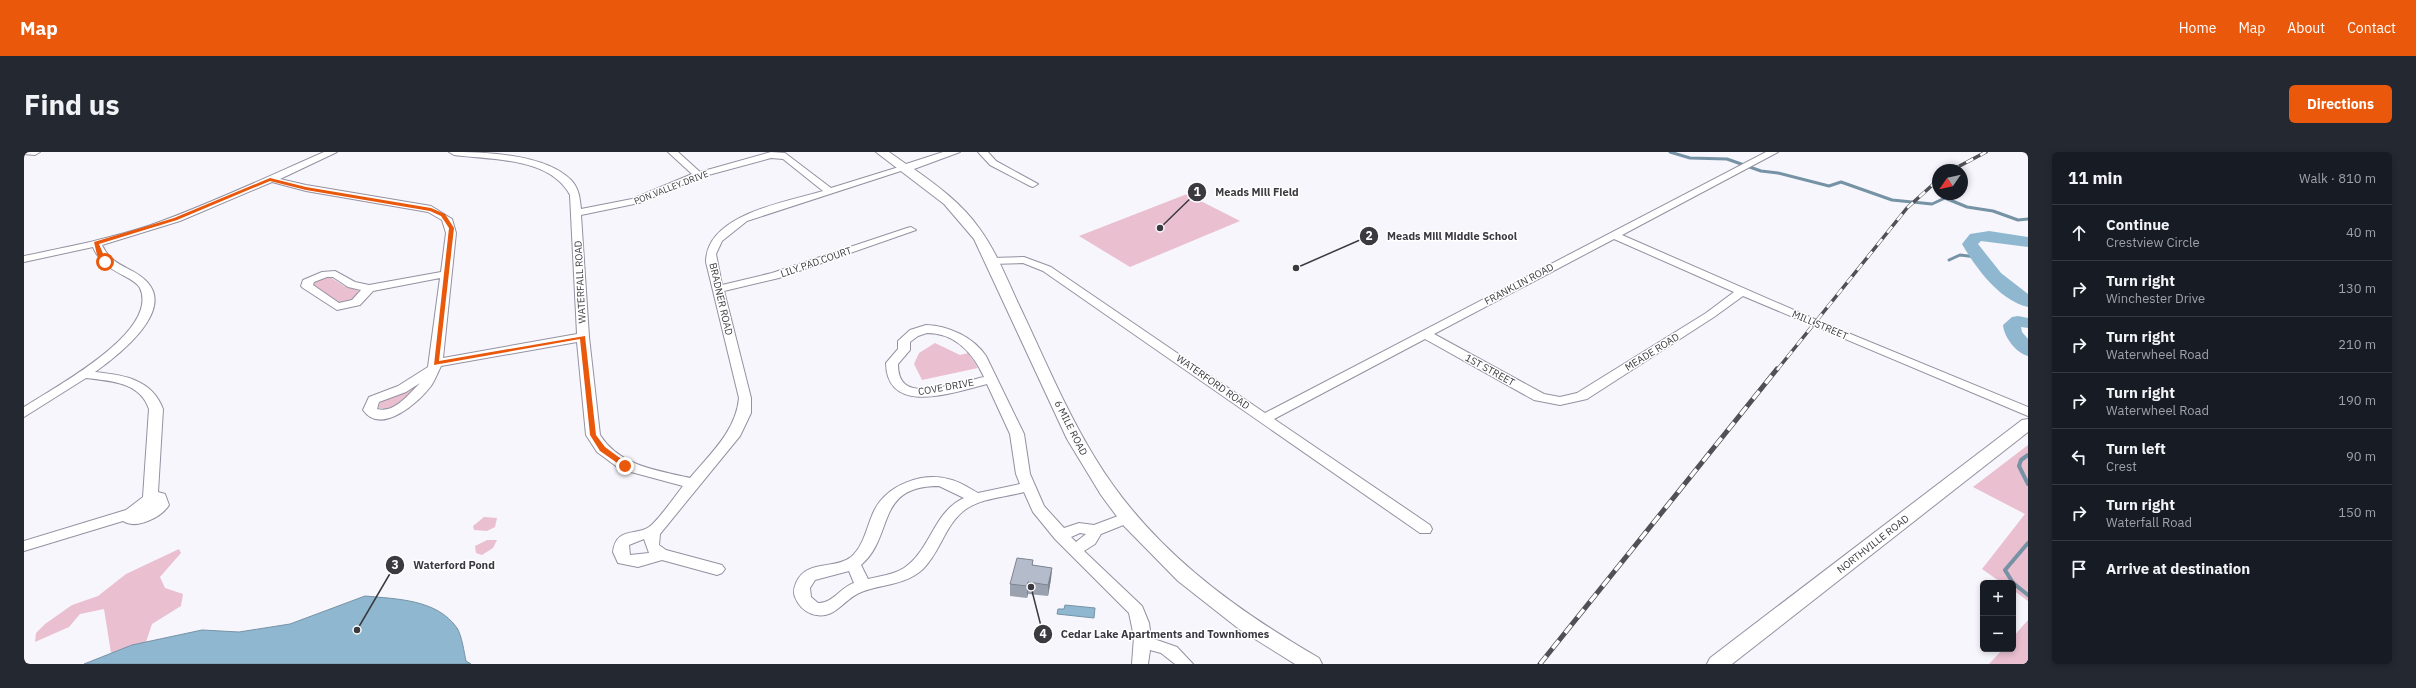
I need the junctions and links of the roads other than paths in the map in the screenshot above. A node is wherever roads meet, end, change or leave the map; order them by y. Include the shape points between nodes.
1 (26, 152) edge
2 (35, 152) edge
3 (332, 152) edge
4 (454, 152) edge
5 (673, 152) edge
6 (882, 152) edge
7 (954, 152) edge
8 (983, 152) edge
9 (1773, 152) edge
10 (765, 154) edge
11 (785, 154) edge
12 (905, 168) junction
13 (698, 175) junction
14 (270, 179) junction
15 (1033, 184) dead end
16 (829, 191) junction
17 (576, 213) junction
18 (911, 230) dead end
19 (1613, 235) junction
20 (96, 243) junction
21 (24, 259) edge
22 (991, 261) junction
23 (446, 274) junction
24 (369, 288) junction
25 (718, 289) junction
26 (1743, 292) junction
27 (1425, 334) junction
28 (583, 337) junction
29 (434, 366) junction
30 (84, 374) junction
31 (991, 379) junction
32 (1557, 400) joint
33 (2028, 412) edge
34 (24, 413) edge
35 (1265, 418) junction
36 (2028, 424) edge
37 (693, 484) junction
38 (1027, 486) junction
39 (977, 499) junction
40 (1126, 518) junction
41 (1425, 529) dead end
42 (1095, 530) junction
43 (653, 532) junction
44 (1060, 535) junction
45 (24, 546) edge
46 (1074, 550) junction
47 (661, 554) junction
48 (853, 564) junction
49 (717, 569) dead end
50 (864, 587) junction
51 (1144, 644) junction
52 (1140, 664) edge
53 (1185, 664) edge
54 (1312, 664) edge
55 (1717, 664) edge

1 - 2 street
3 - 14 street
4 - 17 street, WATERFALL ROAD via 533,164 553,170 571,185 575,195
5 - 13 street
6 - 12 street, 6 MILE ROAD
7 - 12 street, BRADNER ROAD
8 - 15 street via 993,162
9 - 19 street, FRANKLIN ROAD
10 - 11 street, PON VALLEY DRIVE
10 - 13 street, PON VALLEY DRIVE
11 - 16 street, PON VALLEY DRIVE
12 - 16 street, BRADNER ROAD
12 - 22 street, 6 MILE ROAD via 939,194 967,221 982,242
13 - 17 street, PON VALLEY DRIVE via 635,201
14 - 20 street via 176,219
14 - 23 street via 306,188 420,206 439,212 447,219 451,228
16 - 25 street, BRADNER ROAD via 750,216 726,230 717,240 711,254
17 - 28 street, WATERFALL ROAD
18 - 25 street, LILY PAD COURT via 775,276
19 - 26 street, MILL STREET
19 - 27 street, FRANKLIN ROAD
20 - 21 street
20 - 30 street via 105,262 144,285 148,292 149,307 147,314 130,337
22 - 35 street, WATERFORD ROAD via 1024,260 1047,269
22 - 40 street, 6 MILE ROAD via 1086,457
23 - 24 street
23 - 29 street
24 - 24 street via 352,285 332,273 313,278 307,285 337,307 356,303
25 - 37 street, BRADNER ROAD via 745,406 742,420 735,433
26 - 32 street, MEADE ROAD via 1582,396 1572,400
26 - 33 street, MILL STREET
27 - 32 street, 1ST STREET via 1528,392
27 - 35 street, FRANKLIN ROAD
28 - 29 street
28 - 37 street, WATERFALL ROAD via 591,426 597,443 625,466
29 - 29 street via 402,389 374,400 370,410 384,415 405,406 426,384
30 - 34 street
30 - 45 street via 130,382 152,397 156,409 150,496 160,497 162,505 156,511 138,519 123,517
31 - 31 street, COVE DRIVE via 978,354 952,335 938,329 914,333 904,342 904,350 892,363 892,373 897,385 910,393 928,392
31 - 38 street, COVE DRIVE via 1017,434
35 - 41 street, WATERFORD ROAD
36 - 55 street, NORTHVILLE ROAD
37 - 43 street, BRADNER ROAD
38 - 39 street
38 - 44 street, COVE DRIVE via 1038,508
39 - 48 street via 948,483 929,482 898,493 886,503 867,546
39 - 50 street via 963,504 946,518 936,538 909,572
40 - 42 street
40 - 54 street, 6 MILE ROAD via 1153,547 1210,599 1244,624
42 - 44 street via 1079,528
42 - 46 street via 1090,540
43 - 47 street via 650,542
43 - 47 street via 628,538 620,551 623,559 631,562 650,560
44 - 46 street, COVE DRIVE
46 - 51 street, COVE DRIVE via 1136,610 1142,623
47 - 49 street
48 - 50 street
48 - 50 street via 810,576 804,582 802,593 806,602 812,608 824,610 853,590
51 - 52 street, COVE DRIVE
51 - 53 street via 1165,647 1176,653

